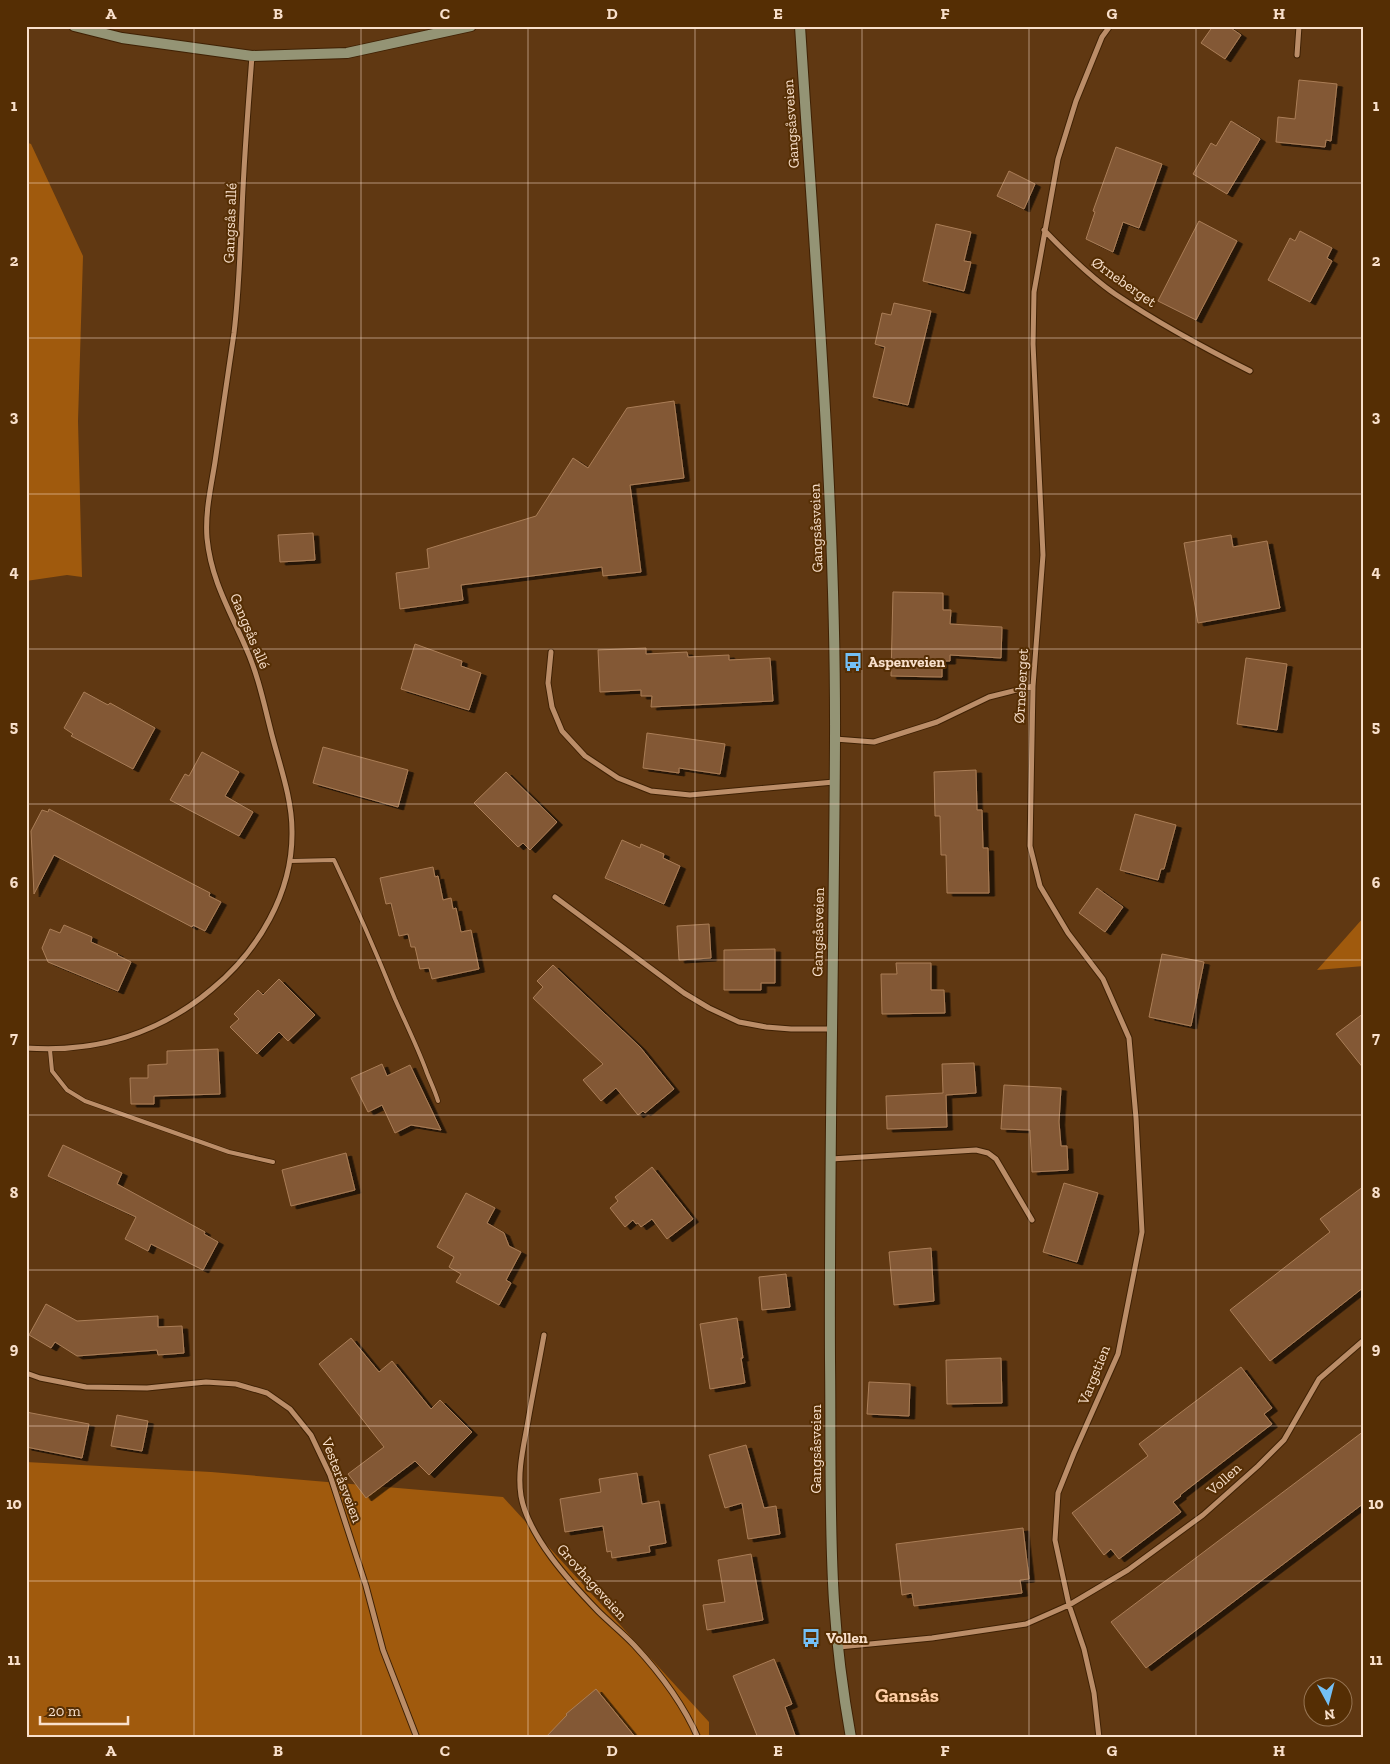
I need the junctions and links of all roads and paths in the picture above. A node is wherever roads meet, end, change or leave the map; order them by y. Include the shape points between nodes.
1 (74, 26) edge
2 (470, 26) edge
3 (800, 26) edge
4 (1110, 26) edge
5 (1300, 26) edge
6 (1297, 55) dead end
7 (252, 56) junction
8 (1044, 230) junction
9 (1250, 371) dead end
10 (551, 652) dead end
11 (1033, 686) junction
12 (835, 739) junction
13 (834, 782) junction
14 (290, 861) junction
15 (555, 897) dead end
16 (832, 1029) junction
17 (26, 1048) edge
18 (50, 1050) junction
19 (438, 1101) dead end
20 (1136, 1118) joint
21 (830, 1159) junction
22 (273, 1162) dead end
23 (1032, 1220) dead end
24 (544, 1335) dead end
25 (1364, 1340) edge
26 (26, 1373) edge
27 (1069, 1605) junction
28 (839, 1647) junction
29 (417, 1738) edge
30 (698, 1738) edge
31 (851, 1738) edge
32 (1099, 1738) edge

1 - 7 street via 122,38
2 - 7 street via 347,53
3 - 12 street, Gangsåsveien via 831,525
4 - 8 street, Ørneberget via 1076,101 1058,159
5 - 6 street
7 - 14 street, Gangsås allé via 240,270 234,334 208,506 207,538 221,594 247,650 259,686 289,803
8 - 9 street, Ørneberget via 1076,263 1114,293 1206,350
8 - 11 street, Ørneberget via 1034,292 1033,344 1043,555
10 - 13 street via 548,683 552,707 562,731 585,756 618,778 651,791 690,795
11 - 12 street via 989,697 936,722 874,742
11 - 20 street, Ørneberget via 1030,846 1040,886 1068,933 1103,979 1129,1038
12 - 13 street, Gangsåsveien
13 - 16 street, Gangsåsveien
14 - 18 street, Gangsås allé via 271,917 251,949 196,1003 128,1038
14 - 19 lane via 334,860 421,1054
15 - 16 street via 709,1008 739,1022 766,1027
16 - 21 street, Gangsåsveien
17 - 18 street, Gangsås allé
18 - 22 lane via 52,1072 67,1090 85,1101 229,1152
20 - 27 street, Vargstien via 1142,1232 1118,1354 1058,1493 1055,1540
21 - 23 street via 976,1150 988,1153 1000,1163
21 - 28 street, Gangsåsveien via 832,1540
24 - 30 street, Grovhageveien via 520,1470 521,1496 544,1547 566,1576 662,1677
25 - 27 street, Vollen via 1319,1379 1284,1440 1258,1466 1203,1515 1128,1570
26 - 29 street, Vesteråsveien via 86,1387 147,1388 206,1382 236,1384 267,1393 290,1409 311,1435 330,1474 383,1650
27 - 28 street, Vollen via 1026,1624
27 - 32 street via 1094,1693
28 - 31 street, Gangsåsveien

